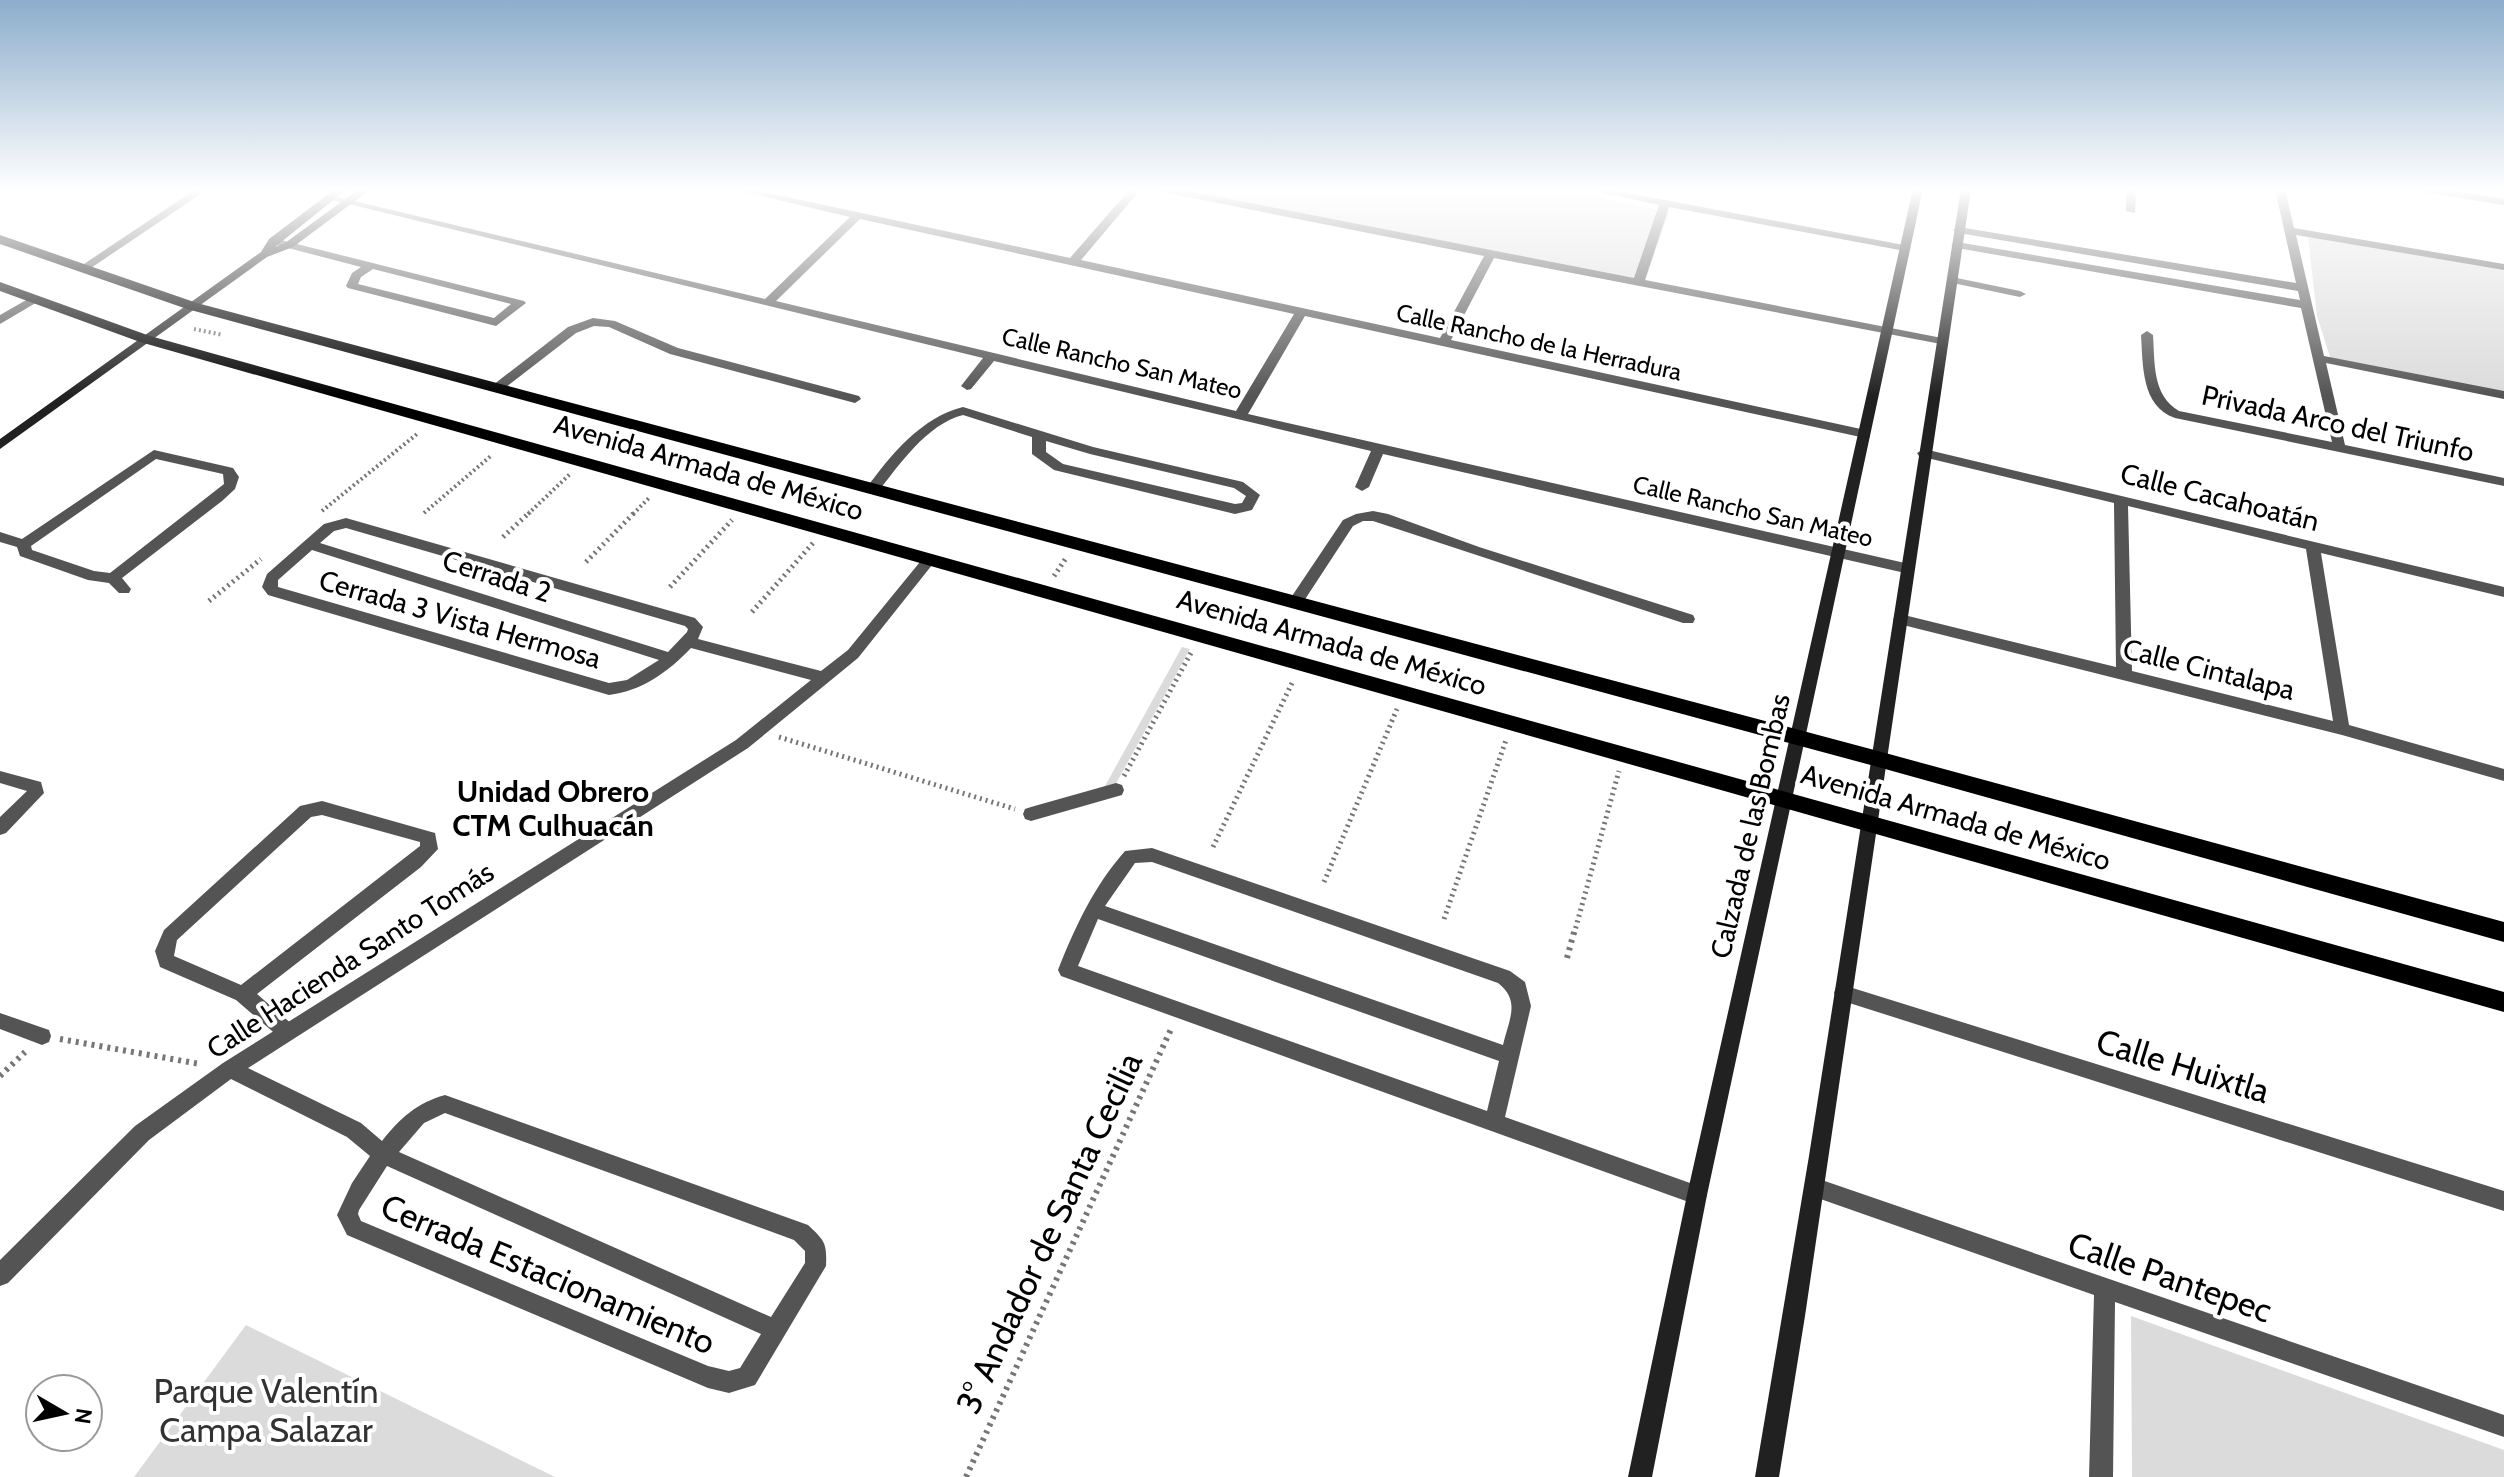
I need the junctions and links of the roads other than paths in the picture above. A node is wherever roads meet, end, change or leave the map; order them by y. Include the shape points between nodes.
1 (55, 258) edge
2 (99, 258) edge
3 (259, 258) edge
4 (343, 258) edge
5 (581, 258) edge
6 (814, 258) edge
7 (1059, 258) edge
8 (1077, 258) edge
9 (1488, 258) edge
10 (1506, 258) edge
11 (1647, 258) edge
12 (1903, 258) edge
13 (1955, 258) edge
14 (2032, 258) edge
15 (2128, 258) edge
16 (2295, 258) edge
17 (2451, 258) edge
18 (2134, 259) junction
19 (1074, 261) junction
20 (372, 265) junction
21 (2504, 267) edge
22 (84, 268) junction
23 (2136, 276) junction
24 (1952, 280) junction
25 (1639, 282) junction
26 (0, 286) edge
27 (2302, 288) junction
28 (2020, 294) dead end
29 (35, 299) junction
30 (768, 302) junction
31 (2307, 305) junction
32 (192, 306) junction
33 (1301, 312) junction
34 (0, 320) edge
35 (1886, 331) junction
36 (2147, 335) dead end
37 (145, 339) junction
38 (1942, 342) junction
39 (1443, 344) junction
40 (992, 355) junction
41 (2318, 358) junction
42 (967, 386) dead end
43 (497, 388) junction
44 (2504, 395) edge
45 (855, 399) dead end
46 (1241, 414) junction
47 (1865, 434) junction
48 (1039, 436) junction
49 (0, 445) edge
50 (2339, 446) junction
51 (1379, 449) junction
52 (1924, 453) junction
53 (2504, 482) edge
54 (1362, 487) dead end
55 (873, 489) junction
56 (2121, 500) junction
57 (0, 537) edge
58 (24, 544) junction
59 (310, 545) junction
60 (2313, 547) junction
61 (1838, 551) junction
62 (929, 560) junction
63 (1905, 568) junction
64 (2504, 592) edge
65 (1295, 603) junction
66 (1688, 619) dead end
67 (1900, 619) junction
68 (688, 642) junction
69 (669, 658) junction
70 (2124, 674) junction
71 (825, 678) junction
72 (2342, 729) junction
73 (1799, 739) junction
74 (1878, 759) junction
75 (2504, 775) edge
76 (0, 777) edge
77 (1116, 790) road end
78 (1783, 801) junction
79 (1031, 814) road end
80 (1869, 823) junction
81 (0, 828) edge
82 (1094, 910) junction
83 (2504, 932) edge
84 (1843, 993) junction
85 (243, 994) junction
86 (2504, 1002) edge
87 (0, 1021) edge
88 (286, 1031) junction
89 (42, 1036) road end
90 (1511, 1056) junction
91 (230, 1069) junction
92 (1494, 1122) junction
93 (384, 1155) junction
94 (1816, 1188) junction
95 (1697, 1195) junction
96 (2504, 1201) edge
97 (0, 1275) edge
98 (2105, 1289) junction
99 (776, 1330) junction
100 (2504, 1426) edge
101 (1640, 1477) edge
102 (1767, 1477) edge
103 (2101, 1477) edge

1 - 22 main road, Avenida Armada de México
2 - 22 street
3 - 32 main road
4 - 20 street
5 - 30 street, Calle Rancho San Mateo
6 - 30 street
7 - 19 street, Calle Rancho de la Herradura
8 - 19 street
9 - 39 street
10 - 25 street
11 - 25 street
12 - 35 main road, Calzada de las Bombas
13 - 24 main road
14 - 23 street
15 - 18 street
16 - 27 street
17 - 21 street
18 - 23 street
18 - 27 street
19 - 33 street, Calle Rancho de la Herradura
20 - 20 street via 402,273 520,303 496,322 352,286 356,275
22 - 32 main road, Avenida Armada de México
23 - 31 street
24 - 28 street
24 - 38 main road
25 - 35 street
26 - 29 main road, Avenida Armada de México
27 - 31 street
29 - 34 street
29 - 37 main road, Avenida Armada de México
30 - 40 street, Calle Rancho San Mateo
31 - 41 street
32 - 37 main road
32 - 43 main road, Avenida Armada de México
33 - 39 street, Calle Rancho de la Herradura
33 - 46 street
35 - 38 street
35 - 47 main road, Calzada de las Bombas
36 - 50 street, Privada Arco del Triunfo via 2155,399 2162,409
37 - 49 main road
37 - 62 main road, Avenida Armada de México
38 - 52 main road
39 - 47 street, Calle Rancho de la Herradura
40 - 42 street
40 - 46 street, Calle Rancho San Mateo
41 - 44 street
41 - 50 street
43 - 45 street via 572,330 593,322 611,324 674,351
43 - 55 main road, Avenida Armada de México
46 - 51 street, Calle Rancho San Mateo
47 - 61 main road, Calzada de las Bombas
48 - 48 street via 1238,485 1253,495 1247,507 1235,509 1059,467 1039,454
48 - 55 street via 953,411
50 - 53 street, Privada Arco del Triunfo
51 - 54 street
51 - 61 street, Calle Rancho San Mateo
52 - 56 street, Calle Cacahoatán
52 - 63 main road
55 - 65 main road, Avenida Armada de México
56 - 60 street, Calle Cacahoatán
56 - 70 street
57 - 58 street
58 - 58 street via 25,553 38,559 119,584 230,486 232,477 228,471 154,454
59 - 68 street via 329,527 352,524 690,622 696,627
59 - 69 street, Cerrada 2
59 - 69 street, Cerrada 3 Vista Hermosa via 272,578 273,591 609,689 633,686
60 - 64 street, Calle Cacahoatán
60 - 72 street
61 - 63 street, Calle Rancho San Mateo
61 - 73 main road, Calzada de las Bombas
62 - 71 street, Calle Hacienda Santo Tomás via 853,654
62 - 78 main road, Avenida Armada de México
63 - 67 main road
65 - 66 street via 1342,530 1357,516 1383,517
65 - 73 main road, Avenida Armada de México
67 - 70 street, Calle Cintalapa
67 - 74 main road
68 - 69 street, Cerrada 3 Vista Hermosa
68 - 71 street
70 - 72 street, Calle Cintalapa
71 - 88 street, Calle Hacienda Santo Tomás via 760,731
72 - 75 street, Calle Cintalapa
73 - 74 main road, Avenida Armada de México
73 - 78 main road, Calzada de las Bombas
74 - 80 main road
74 - 83 main road, Avenida Armada de México
76 - 81 street via 35,787 36,793
77 - 79 street
78 - 80 main road, Avenida Armada de México
78 - 95 main road, Calzada de las Bombas
80 - 84 main road
80 - 86 main road, Avenida Armada de México
82 - 90 street
82 - 90 street via 1131,856 1152,855 1504,977 1518,988 1522,1006
82 - 92 street via 1067,970
84 - 94 main road
84 - 96 street, Calle Huixtla
85 - 85 street via 415,862 429,849 429,838 322,808 291,822 170,935 164,951 166,961
85 - 88 street
87 - 89 street
88 - 91 street, Calle Hacienda Santo Tomás
90 - 92 street
91 - 93 street, Cerrada Estacionamiento via 354,1130
91 - 97 street, Calle Hacienda Santo Tomás via 142,1133
92 - 95 street
93 - 99 street, Cerrada Estacionamiento
93 - 99 street, Cerrada Estacionamiento via 352,1200 347,1215 354,1228 708,1377 729,1382 747,1377
93 - 99 street, Cerrada Estacionamiento via 426,1111 445,1104 801,1232 816,1247 815,1266
94 - 98 street, Calle Pantepec
94 - 102 main road
95 - 101 main road, Calzada de las Bombas
98 - 100 street, Calle Pantepec
98 - 103 street

